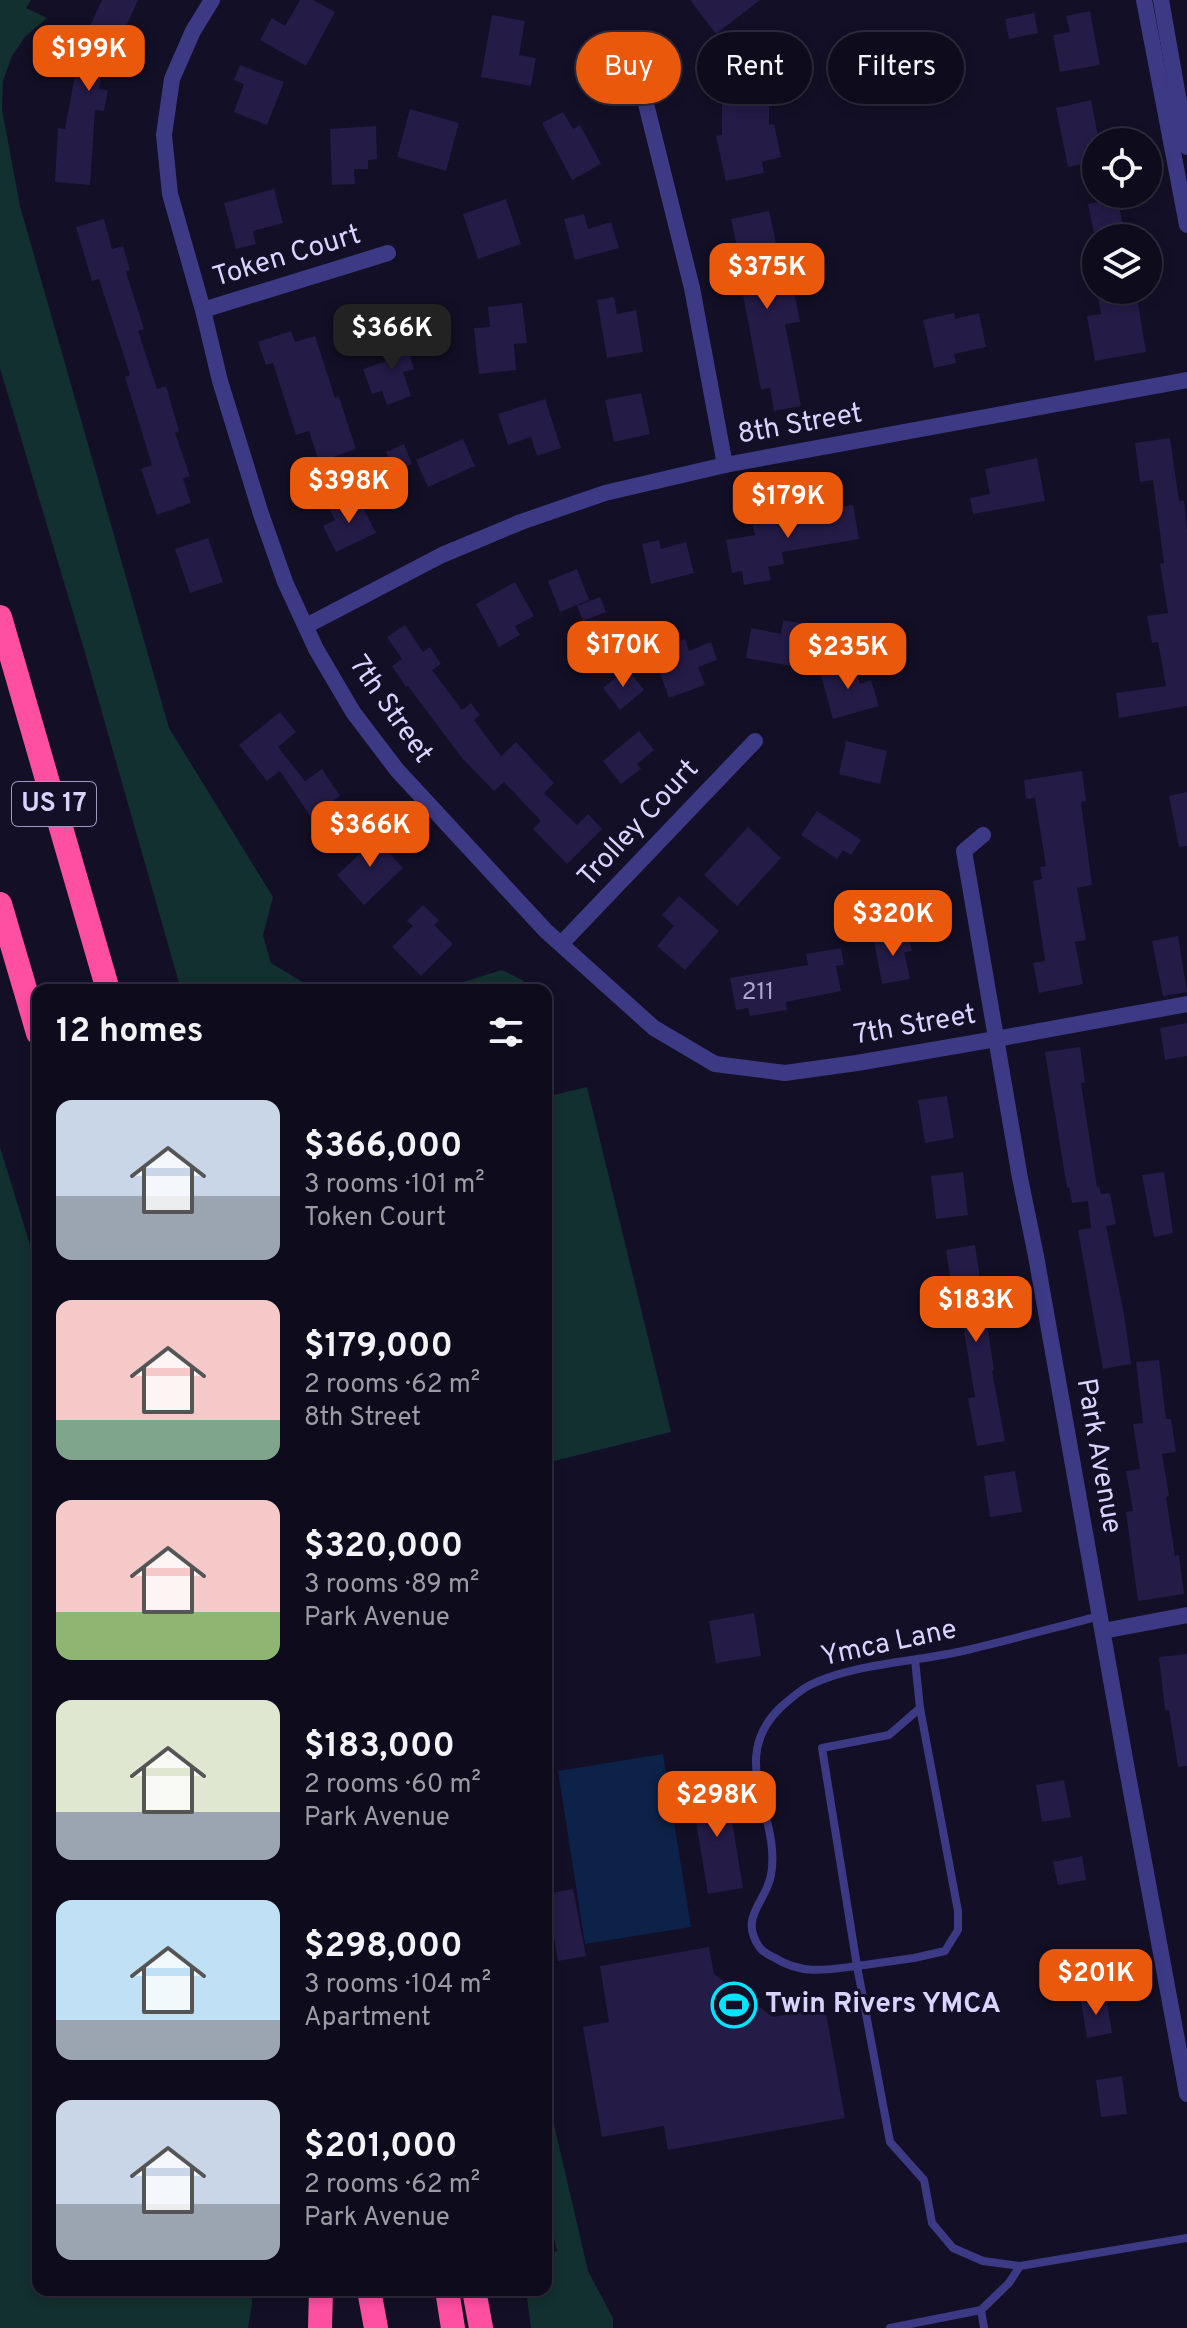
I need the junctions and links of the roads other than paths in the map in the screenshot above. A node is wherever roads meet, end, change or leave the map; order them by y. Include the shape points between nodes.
1 (212, 0) edge
2 (1144, 0) edge
3 (1161, 0) edge
4 (646, 104) edge
5 (1187, 147) edge
6 (1187, 225) edge
7 (388, 253) dead end
8 (203, 310) junction
9 (1187, 380) edge
10 (725, 465) junction
11 (0, 617) edge
12 (306, 626) junction
13 (755, 741) dead end
14 (983, 835) dead end
15 (0, 904) edge
16 (561, 944) junction
17 (106, 984) edge
18 (1187, 1004) edge
19 (32, 1013) edge
20 (996, 1039) junction
21 (1187, 1615) edge
22 (1102, 1624) junction
23 (915, 1660) junction
24 (920, 1708) junction
25 (857, 1966) junction
26 (1187, 2094) edge
27 (1187, 2238) edge
28 (1020, 2266) junction
29 (321, 2296) edge
30 (370, 2296) edge
31 (448, 2296) edge
32 (475, 2296) edge
33 (981, 2310) junction
34 (320, 2328) edge
35 (376, 2328) edge
36 (453, 2328) edge
37 (481, 2328) edge
38 (890, 2328) edge
39 (984, 2328) edge

1 - 8 street, 7th Street via 172,79 164,135 170,194
2 - 6 street
3 - 5 street
4 - 10 street via 692,288
7 - 8 street, Token Court
8 - 12 street, 7th Street via 261,514
9 - 10 street, 8th Street
10 - 12 street, 8th Street via 605,493 521,522 442,555
11 - 17 highway, US 17
12 - 16 street, 7th Street via 353,712 397,770
13 - 16 street, Trolley Court
14 - 20 street, Park Avenue via 964,851
15 - 19 highway
16 - 20 street, 7th Street via 654,1028 715,1064 785,1073
18 - 20 street, 7th Street
20 - 22 street, Park Avenue
21 - 22 street
22 - 23 lane, Ymca Lane
22 - 26 street, Park Avenue
23 - 24 lane
23 - 25 lane, Ymca Lane via 808,1685 762,1730 756,1751 772,1851 771,1876 751,1919 753,1935 763,1951 789,1967 820,1971
24 - 25 lane via 889,1735 822,1748
24 - 25 lane via 958,1930 945,1951
25 - 28 lane via 890,2142 924,2180 932,2223 953,2248 983,2261
27 - 28 lane
28 - 33 lane
29 - 34 highway
30 - 35 highway
31 - 36 highway
32 - 37 highway
33 - 38 lane
33 - 39 lane

